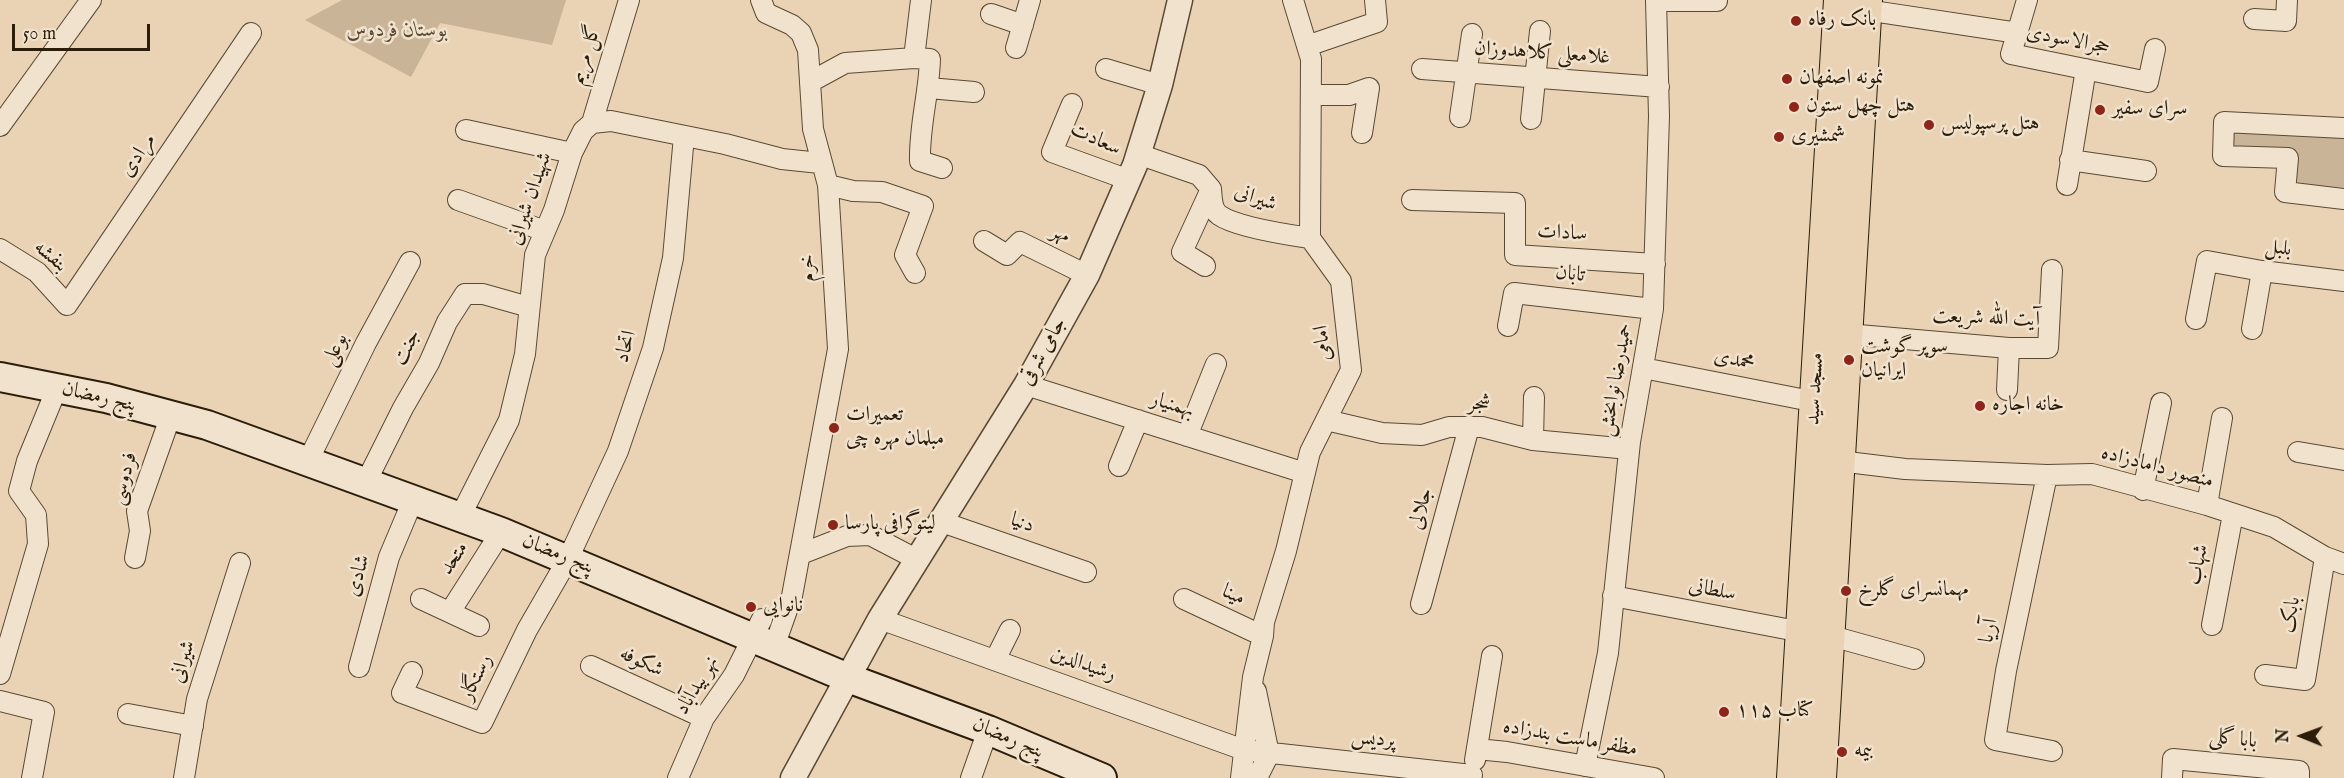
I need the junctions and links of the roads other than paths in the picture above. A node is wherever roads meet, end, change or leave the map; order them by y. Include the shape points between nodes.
1 (628, 0) edge
2 (762, 0) edge
3 (921, 0) edge
4 (1030, 0) edge
5 (1180, 0) edge
6 (1293, 0) edge
7 (1375, 0) edge
8 (1656, 0) edge
9 (2028, 0) edge
10 (2287, 0) edge
11 (1717, 1) edge
12 (1857, 3) edge
13 (82, 4) edge
14 (991, 14) dead end
15 (2254, 20) dead end
16 (1023, 25) junction
17 (1540, 31) dead end
18 (251, 33) dead end
19 (2018, 33) junction
20 (1472, 34) dead end
21 (1307, 46) junction
22 (1016, 48) dead end
23 (2155, 49) dead end
24 (914, 58) junction
25 (1106, 69) dead end
26 (1422, 69) dead end
27 (2086, 69) junction
28 (1467, 72) junction
29 (1536, 78) junction
30 (812, 81) junction
31 (1160, 85) junction
32 (1659, 87) junction
33 (929, 88) junction
34 (974, 92) dead end
35 (1311, 95) junction
36 (1072, 104) dead end
37 (1460, 117) dead end
38 (1531, 119) dead end
39 (592, 123) junction
40 (0, 126) edge
41 (2344, 128) edge
42 (466, 130) dead end
43 (1362, 133) dead end
44 (684, 136) junction
45 (572, 153) junction
46 (1138, 154) junction
47 (2070, 159) junction
48 (820, 163) junction
49 (942, 168) dead end
50 (2146, 171) dead end
51 (1129, 180) junction
52 (828, 185) junction
53 (2067, 186) dead end
54 (1211, 189) junction
55 (2344, 199) edge
56 (458, 200) dead end
57 (1412, 200) dead end
58 (545, 231) junction
59 (1310, 238) junction
60 (984, 241) dead end
61 (0, 249) edge
62 (410, 262) dead end
63 (1655, 264) junction
64 (1205, 266) dead end
65 (2052, 270) dead end
66 (2262, 271) junction
67 (915, 273) dead end
68 (1087, 275) junction
69 (2344, 280) edge
70 (67, 305) joint
71 (529, 306) junction
72 (1653, 309) junction
73 (2196, 319) dead end
74 (1508, 326) dead end
75 (2252, 329) dead end
76 (1847, 334) junction
77 (2009, 348) junction
78 (1216, 364) dead end
79 (1643, 368) junction
80 (0, 377) edge
81 (1026, 385) junction
82 (57, 388) junction
83 (2007, 390) dead end
84 (1534, 398) dead end
85 (1816, 402) junction
86 (2161, 403) dead end
87 (171, 415) junction
88 (2222, 418) dead end
89 (1138, 420) junction
90 (1326, 420) junction
91 (1469, 427) junction
92 (1187, 436) junction
93 (1533, 441) junction
94 (1629, 449) junction
95 (2298, 452) dead end
96 (2344, 459) edge
97 (308, 461) junction
98 (1839, 461) junction
99 (1119, 466) dead end
100 (1305, 473) junction
101 (2048, 475) junction
102 (366, 483) junction
103 (2143, 490) junction
104 (413, 500) junction
105 (2207, 505) junction
106 (2233, 514) junction
107 (460, 517) junction
108 (942, 522) junction
109 (501, 532) junction
110 (801, 554) junction
111 (135, 558) dead end
112 (568, 559) junction
113 (918, 560) junction
114 (2335, 561) edge
115 (240, 563) dead end
116 (1086, 572) dead end
117 (1613, 597) junction
118 (421, 599) dead end
119 (1184, 599) dead end
120 (1421, 604) dead end
121 (450, 612) junction
122 (880, 619) junction
123 (2212, 625) dead end
124 (478, 626) dead end
125 (1010, 630) dead end
126 (1815, 633) junction
127 (763, 634) junction
128 (1263, 636) junction
129 (1492, 656) dead end
130 (1914, 659) dead end
131 (995, 660) junction
132 (591, 666) dead end
133 (359, 667) dead end
134 (412, 672) dead end
135 (0, 674) edge
136 (2265, 675) dead end
137 (1252, 677) junction
138 (848, 678) junction
139 (0, 701) edge
140 (128, 714) dead end
141 (704, 718) junction
142 (193, 726) junction
143 (988, 730) junction
144 (1477, 749) junction
145 (1244, 750) junction
146 (2052, 751) dead end
147 (1269, 754) junction
148 (1585, 766) junction
149 (1354, 770) edge
150 (1074, 773) edge
151 (1604, 773) edge
152 (1471, 776) edge
153 (32, 778) edge
154 (184, 778) edge
155 (678, 778) edge
156 (793, 778) edge
157 (971, 778) edge
158 (1102, 778) edge
159 (1241, 778) edge
160 (1257, 778) edge
161 (1654, 778) edge
162 (1793, 778) edge
163 (1820, 778) edge
164 (2172, 778) edge
165 (2299, 778) edge

1 - 39 street, گل مریم
2 - 30 street, خرم via 766,13 801,33 808,50
3 - 24 street
4 - 16 street
5 - 31 street, جامی شرقی
6 - 21 street
7 - 21 street via 1377,22
8 - 11 street
8 - 32 street, حمیدرضا نوابخش
9 - 19 street
10 - 15 street via 2286,21
12 - 19 street, حجرالاسودی
12 - 76 main road, مسجد سید
12 - 85 main road, مسجد سید
13 - 40 street
14 - 16 street
16 - 22 street
17 - 29 street
18 - 70 street, مرادی
19 - 27 street, حجرالاسودی via 2011,54
20 - 28 street
21 - 35 street
23 - 27 street, حجرالاسودی via 2148,82
24 - 30 street via 845,63
24 - 33 street via 930,59
25 - 31 street
26 - 28 street, غلامعلی کلاهدوزان
27 - 47 street
28 - 29 street, غلامعلی کلاهدوزان
28 - 37 street
29 - 32 street, غلامعلی کلاهدوزان
29 - 38 street
30 - 48 street, خرم via 813,129
31 - 46 street, جامی شرقی
32 - 63 street, حمیدرضا نوابخش
33 - 34 street
33 - 49 street via 920,160
35 - 43 street via 1349,95 1369,88
35 - 59 street
36 - 51 street, سعادت via 1052,152
39 - 44 street via 611,122
39 - 45 street, شهیدان شیرانی
41 - 55 street via 2224,122 2223,156 2288,158 2285,192
42 - 45 street
44 - 48 street via 782,159
44 - 112 street, اتحاد via 673,258 653,348 618,451
45 - 58 street, شهیدان شیرانی
46 - 51 street, جامی شرقی
46 - 54 street, شیرانی via 1198,176
47 - 50 street
47 - 53 street
48 - 52 street, خرم
51 - 68 street, جامی شرقی
52 - 67 street via 882,192 923,206 905,255
52 - 110 street, خرم via 838,349
54 - 59 street, شیرانی via 1212,205 1219,215 1262,230
54 - 64 street via 1182,252
56 - 58 street
57 - 63 street, سادات via 1515,203 1515,255
58 - 71 street, شهیدان شیرانی via 535,255
59 - 90 street, امامی via 1341,281 1351,370
60 - 68 street, مهر via 1007,255 1020,242
61 - 70 street, بنفشه via 37,272
62 - 97 street, بوعلی
63 - 72 street, حمیدرضا نوابخش
65 - 77 street, آیت الله شریعت via 2048,348
66 - 69 street, بلبل
66 - 73 street, بلبل via 2207,261
66 - 75 street
68 - 81 street, جامی شرقی
71 - 102 street, جنت via 483,294 465,294
71 - 107 street, شهیدان شیرانی via 525,354 509,420
72 - 74 street, تابان via 1514,292
72 - 79 street, حمیدرضا نوابخش
76 - 77 street, آیت الله شریعت
76 - 98 main road, مسجد سید
77 - 83 street
78 - 92 street
79 - 85 street, محمدی
79 - 94 street, حمیدرضا نوابخش
80 - 82 main road, پنج رمضان
81 - 89 street, بهمنیار
81 - 108 street, جامی شرقی
82 - 87 main road, پنج رمضان
82 - 135 street via 19,491 36,515 38,544
84 - 93 street
85 - 126 main road, مسجد سید
86 - 103 street
87 - 97 main road, پنج رمضان
87 - 111 street, فردوسی via 137,511 140,531
88 - 105 street
89 - 92 street, بهمنیار
89 - 99 street
90 - 91 street, شجر via 1382,433 1422,435 1449,427
90 - 100 street, امامی via 1310,452
91 - 93 street, شجر via 1509,432
91 - 120 street, جلالی
92 - 100 street, بهمنیار
93 - 94 street, شجر
94 - 117 street, حمیدرضا نوابخش
95 - 96 street
97 - 102 main road, پنج رمضان
98 - 101 street, منصور دامادزاده via 1905,469
98 - 126 main road, مسجد سید
100 - 128 street, امامی
101 - 103 street, منصور دامادزاده via 2092,474
101 - 146 street, آریا via 1995,740
102 - 104 main road, پنج رمضان
103 - 105 street, منصور دامادزاده
104 - 107 main road, پنج رمضان
104 - 133 street, شادی via 389,557
105 - 106 street, منصور دامادزاده
106 - 114 street, منصور دامادزاده via 2274,527
106 - 123 street, شهاب
107 - 109 main road, پنج رمضان
108 - 113 street, جامی شرقی
108 - 116 street, دنیا
109 - 112 main road, پنج رمضان
109 - 121 street, متحد
110 - 113 street via 848,537 870,535
110 - 127 street, خرم via 792,596
112 - 127 main road, پنج رمضان
112 - 134 street, رستگار via 527,630 482,723 402,693
113 - 122 street, جامی شرقی
114 - 136 street, بابک via 2305,680
115 - 142 street, شیرانی via 197,699
117 - 126 street, سلطانی
117 - 148 street, حمیدرضا نوابخش via 1608,653
118 - 121 street
119 - 128 street, مینا
121 - 124 street
122 - 131 street, رشیدالدین
122 - 138 street, جامی شرقی
125 - 131 street
126 - 130 street, سلطانی
126 - 162 main road, مسجد سید
126 - 163 main road, مسجد سید
127 - 138 main road, پنج رمضان
127 - 141 street, نهر بیدآباد
128 - 137 street, امامی
129 - 144 street
131 - 145 street, رشیدالدین
132 - 141 street, شکوفه
137 - 145 street, امامی
137 - 147 street, امامی
138 - 143 main road, پنج رمضان
138 - 156 street, جامی شرقی
139 - 153 street via 44,712
140 - 142 street
141 - 155 street, نهر بیدآباد
142 - 154 street, شیرانی
143 - 150 main road, پنج رمضان
143 - 157 street
144 - 148 street, مظفر ماست بندزاده
144 - 152 street
145 - 147 street, رشیدالدین
145 - 159 street, امامی
147 - 149 street, پردیس
147 - 160 street
148 - 151 street, مظفر ماست بندزاده
149 - 152 street, پردیس
150 - 158 main road, پنج رمضان
151 - 161 street, مظفر ماست بندزاده
164 - 165 street, بابا گلی via 2174,759 2299,771

